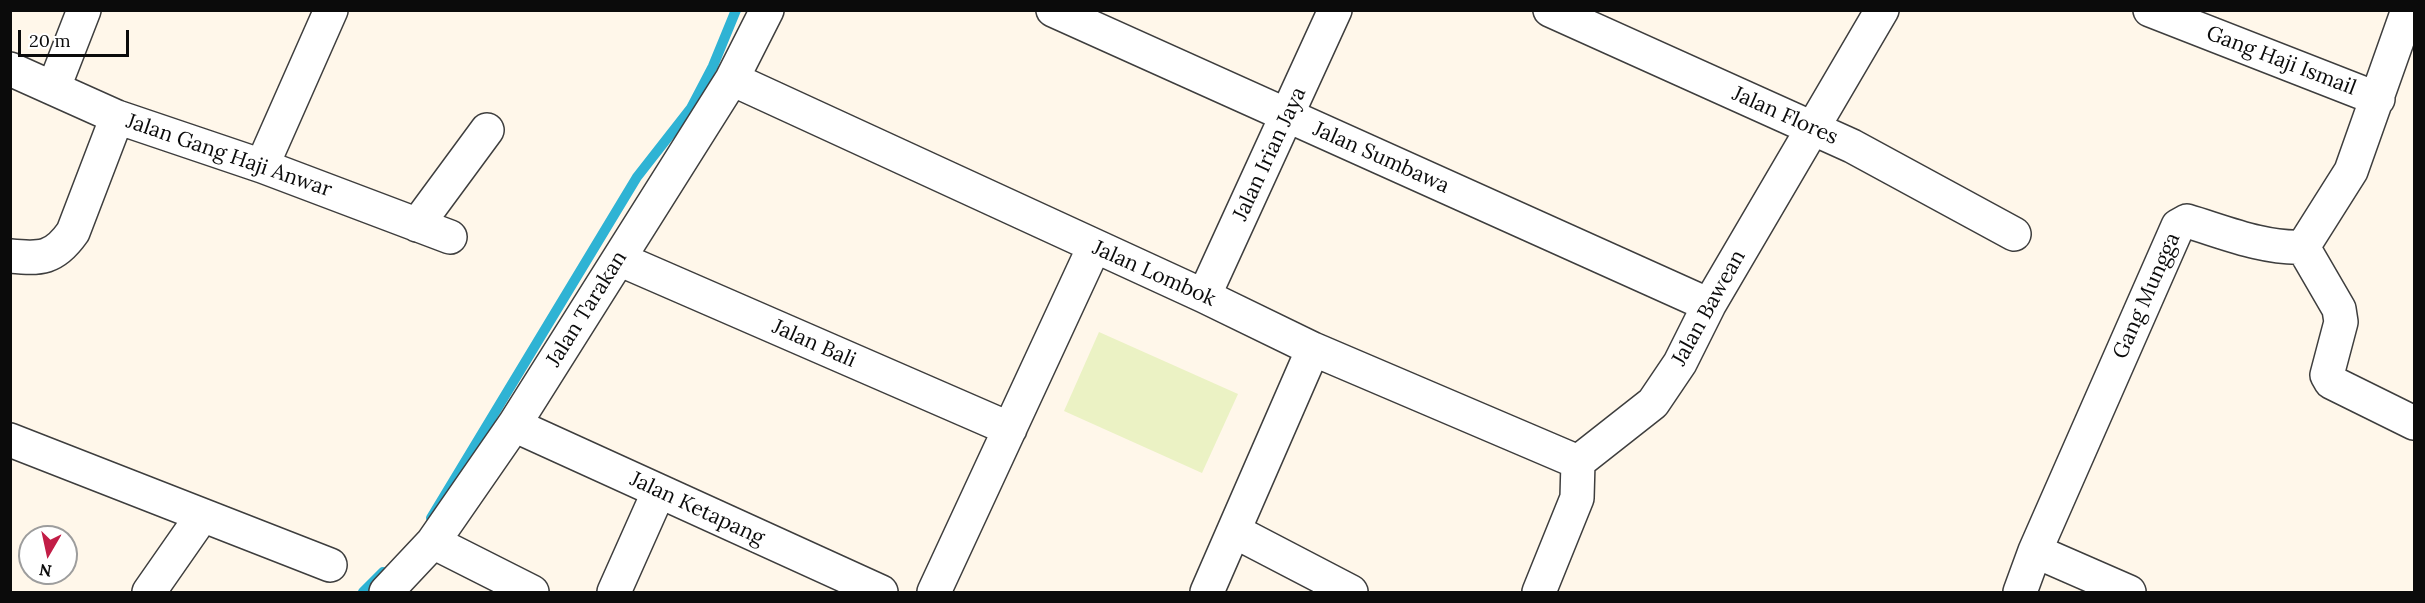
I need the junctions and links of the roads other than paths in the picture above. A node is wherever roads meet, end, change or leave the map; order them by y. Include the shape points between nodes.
1 (84, 10) edge
2 (331, 10) edge
3 (767, 10) edge
4 (1053, 10) edge
5 (1335, 10) edge
6 (1550, 10) edge
7 (1882, 10) edge
8 (2150, 10) edge
9 (2408, 10) edge
10 (10, 69) edge
11 (732, 79) junction
12 (54, 87) junction
13 (2378, 99) junction
14 (117, 117) junction
15 (1288, 117) junction
16 (1813, 129) junction
17 (487, 130) dead end
18 (262, 166) junction
19 (417, 225) junction
20 (2014, 234) dead end
21 (450, 237) dead end
22 (1094, 247) junction
23 (2303, 247) junction
24 (10, 256) edge
25 (619, 259) junction
26 (1204, 296) junction
27 (1709, 305) junction
28 (1313, 349) junction
29 (2415, 423) edge
30 (514, 425) junction
31 (1010, 429) junction
32 (10, 440) edge
33 (1578, 462) junction
34 (659, 491) junction
35 (202, 516) junction
36 (1234, 531) junction
37 (434, 542) junction
38 (2035, 552) junction
39 (330, 565) dead end
40 (844, 585) edge
41 (149, 592) edge
42 (386, 592) edge
43 (532, 592) edge
44 (614, 592) edge
45 (881, 592) edge
46 (934, 592) edge
47 (1207, 592) edge
48 (1351, 592) edge
49 (1539, 592) edge
50 (2020, 592) edge
51 (2129, 592) edge

1 - 12 street
2 - 18 street
3 - 11 street, Jalan Tarakan
4 - 15 street, Jalan Sumbawa
5 - 15 street, Jalan Irian Jaya
6 - 16 street, Jalan Flores
7 - 16 street, Jalan Bawean
8 - 13 street, Gang Haji Ismail
9 - 13 street
10 - 12 street, Jalan Gang Haji Anwar
11 - 22 street, Jalan Lombok
11 - 25 street, Jalan Tarakan
12 - 14 street, Jalan Gang Haji Anwar
13 - 23 street via 2351,171
14 - 18 street, Jalan Gang Haji Anwar
14 - 24 street via 73,232 64,245 37,259
15 - 26 street, Jalan Irian Jaya
15 - 27 street, Jalan Sumbawa
16 - 20 street, Jalan Flores
16 - 27 street, Jalan Bawean
17 - 19 street
18 - 19 street, Jalan Gang Haji Anwar
19 - 21 street, Jalan Gang Haji Anwar
22 - 26 street, Jalan Lombok
22 - 31 street
23 - 29 street via 2339,309 2341,322 2327,375 2331,382
23 - 38 street, Gang Mungga via 2275,246 2187,221 2178,226
25 - 30 street, Jalan Tarakan
25 - 31 street, Jalan Bali
26 - 28 street, Jalan Lombok
27 - 33 street, Jalan Bawean via 1680,363 1653,403
28 - 33 street, Jalan Lombok
28 - 36 street
30 - 34 street, Jalan Ketapang
30 - 37 street, Jalan Tarakan
31 - 46 street
32 - 35 street
33 - 49 street via 1577,498
34 - 40 street, Jalan Ketapang
34 - 44 street
35 - 39 street
35 - 41 street
36 - 47 street
36 - 48 street
37 - 42 street, Jalan Tarakan
37 - 43 street
38 - 50 street, Gang Mungga
38 - 51 street
40 - 45 street, Jalan Ketapang

